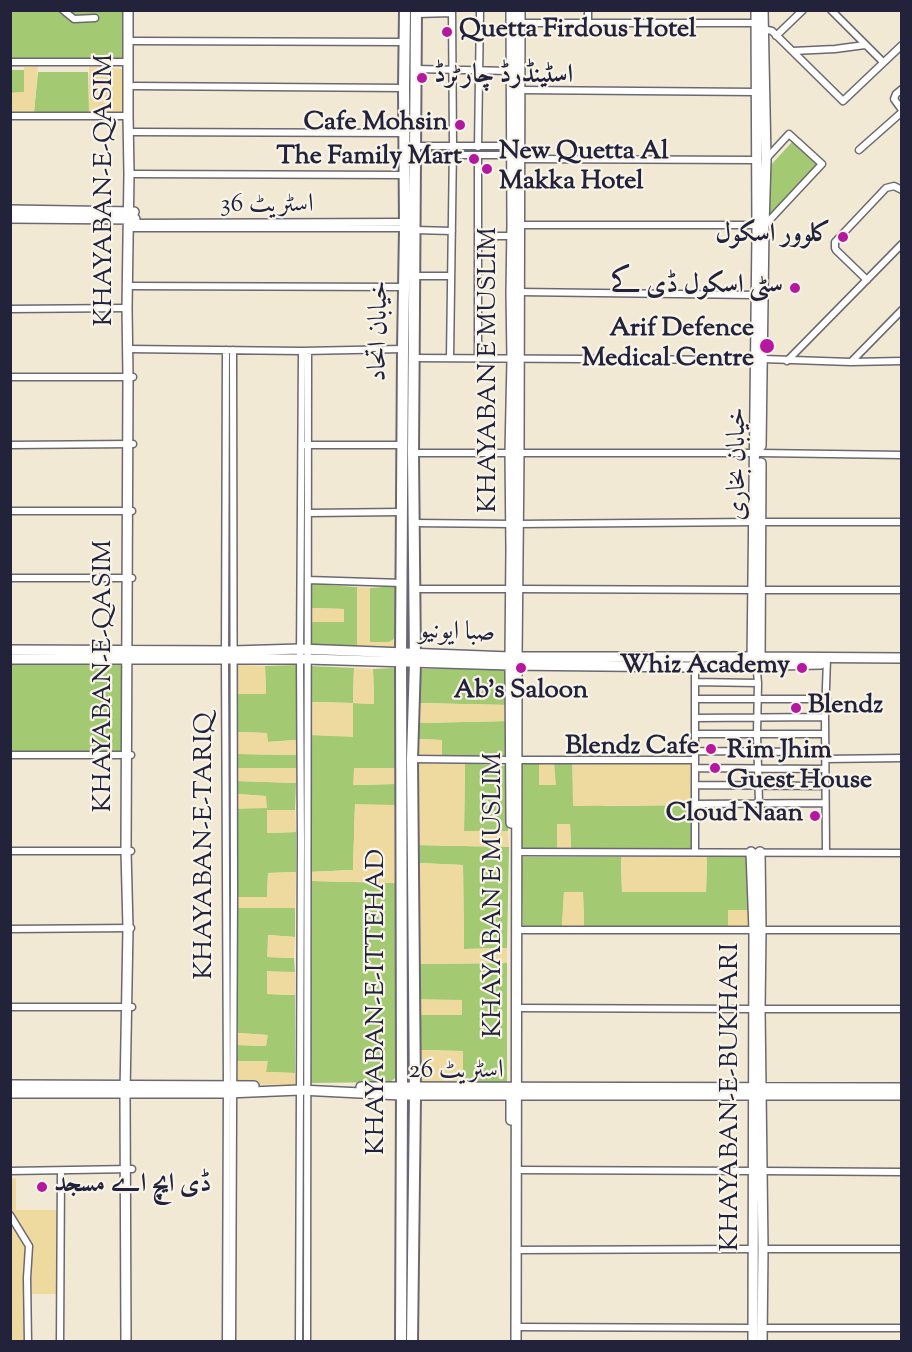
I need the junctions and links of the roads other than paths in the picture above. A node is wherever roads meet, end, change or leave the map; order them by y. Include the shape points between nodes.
1 (63, 10) edge
2 (128, 10) edge
3 (134, 10) edge
4 (480, 10) edge
5 (512, 10) edge
6 (520, 10) edge
7 (588, 10) edge
8 (756, 10) edge
9 (763, 10) edge
10 (802, 10) edge
11 (831, 10) edge
12 (412, 12) edge
13 (452, 12) edge
14 (95, 18) dead end
15 (519, 22) junction
16 (588, 23) junction
17 (760, 26) junction
18 (776, 36) junction
19 (134, 41) junction
20 (410, 42) junction
21 (865, 45) junction
22 (902, 45) edge
23 (793, 51) junction
24 (10, 62) edge
25 (883, 62) junction
26 (128, 63) junction
27 (415, 69) junction
28 (453, 69) junction
29 (479, 69) junction
30 (512, 70) junction
31 (134, 86) junction
32 (404, 88) junction
33 (902, 89) edge
34 (520, 90) junction
35 (756, 92) junction
36 (516, 109) junction
37 (902, 111) edge
38 (10, 116) edge
39 (128, 116) junction
40 (133, 132) junction
41 (405, 133) junction
42 (453, 146) junction
43 (478, 147) junction
44 (859, 150) dead end
45 (410, 151) junction
46 (515, 153) junction
47 (453, 155) junction
48 (478, 155) junction
49 (761, 159) junction
50 (134, 174) junction
51 (404, 176) junction
52 (516, 187) junction
53 (902, 190) edge
54 (10, 210) edge
55 (10, 218) edge
56 (132, 220) junction
57 (519, 225) junction
58 (760, 226) junction
59 (408, 227) junction
60 (452, 231) junction
61 (478, 236) junction
62 (512, 236) junction
63 (902, 244) edge
64 (515, 266) junction
65 (414, 276) junction
66 (451, 276) junction
67 (867, 280) junction
68 (130, 286) junction
69 (404, 287) junction
70 (519, 292) junction
71 (756, 295) junction
72 (127, 308) junction
73 (10, 309) edge
74 (902, 310) edge
75 (759, 329) junction
76 (131, 349) junction
77 (230, 350) junction
78 (403, 350) junction
79 (305, 351) junction
80 (414, 358) junction
81 (450, 358) junction
82 (478, 359) junction
83 (516, 359) junction
84 (759, 359) junction
85 (787, 361) junction
86 (902, 361) edge
87 (851, 362) junction
88 (10, 377) edge
89 (130, 377) junction
90 (130, 444) junction
91 (10, 445) edge
92 (403, 445) junction
93 (304, 446) junction
94 (413, 453) junction
95 (515, 453) junction
96 (757, 453) junction
97 (902, 455) edge
98 (304, 474) junction
99 (10, 511) edge
100 (130, 511) junction
101 (402, 512) junction
102 (308, 513) junction
103 (758, 522) junction
104 (902, 522) edge
105 (414, 523) junction
106 (515, 524) junction
107 (10, 578) edge
108 (130, 578) junction
109 (308, 580) junction
110 (402, 583) junction
111 (414, 589) junction
112 (514, 589) junction
113 (756, 590) junction
114 (902, 590) edge
115 (10, 650) edge
116 (304, 654) junction
117 (129, 655) junction
118 (229, 655) junction
119 (402, 657) junction
120 (415, 657) junction
121 (902, 658) edge
122 (10, 659) edge
123 (513, 661) junction
124 (827, 661) junction
125 (756, 663) junction
126 (902, 664) edge
127 (694, 667) junction
128 (695, 682) junction
129 (758, 683) junction
130 (695, 699) junction
131 (826, 699) junction
132 (757, 700) junction
133 (757, 717) junction
134 (825, 717) junction
135 (695, 718) junction
136 (695, 734) junction
137 (757, 734) junction
138 (825, 734) junction
139 (695, 752) junction
140 (757, 752) junction
141 (10, 755) edge
142 (129, 755) junction
143 (825, 755) junction
144 (902, 758) edge
145 (412, 759) junction
146 (513, 760) junction
147 (695, 760) junction
148 (695, 768) junction
149 (758, 769) junction
150 (825, 769) junction
151 (695, 785) junction
152 (758, 785) junction
153 (825, 786) junction
154 (759, 803) junction
155 (825, 803) junction
156 (695, 804) junction
157 (514, 812) junction
158 (10, 851) edge
159 (129, 851) junction
160 (517, 852) junction
161 (695, 852) junction
162 (755, 852) junction
163 (826, 852) junction
164 (902, 853) edge
165 (514, 899) junction
166 (10, 928) edge
167 (130, 928) junction
168 (517, 930) junction
169 (758, 930) junction
170 (902, 930) edge
171 (514, 958) junction
172 (10, 1007) edge
173 (129, 1007) junction
174 (516, 1008) junction
175 (757, 1009) junction
176 (902, 1009) edge
177 (513, 1042) junction
178 (10, 1085) edge
179 (303, 1088) junction
180 (902, 1088) edge
181 (128, 1089) junction
182 (230, 1090) junction
183 (402, 1091) junction
184 (415, 1091) junction
185 (514, 1091) junction
186 (758, 1092) junction
187 (10, 1093) edge
188 (902, 1095) edge
189 (129, 1169) junction
190 (516, 1170) junction
191 (10, 1171) edge
192 (61, 1171) junction
193 (758, 1171) junction
194 (902, 1172) edge
195 (10, 1215) edge
196 (758, 1249) junction
197 (902, 1249) edge
198 (515, 1250) junction
199 (229, 1285) junction
200 (513, 1287) junction
201 (307, 1289) junction
202 (299, 1290) junction
203 (299, 1303) junction
204 (307, 1304) junction
205 (516, 1327) junction
206 (757, 1328) junction
207 (902, 1328) edge
208 (28, 1341) edge
209 (60, 1341) edge
210 (126, 1341) edge
211 (132, 1341) edge
212 (226, 1341) edge
213 (232, 1341) edge
214 (299, 1341) edge
215 (306, 1341) edge
216 (401, 1341) edge
217 (412, 1341) edge
218 (510, 1341) edge
219 (516, 1341) edge
220 (753, 1341) edge
221 (762, 1341) edge

1 - 14 street via 74,19
2 - 26 street, KHAYABAN-E-QASIM
3 - 19 street, KHAYABAN-E-QASIM
4 - 29 street
5 - 30 street, KHAYABAN E MUSLIM
6 - 15 street, KHAYABAN E MUSLIM
7 - 16 street
8 - 17 street, خیابان بخاری
9 - 17 street, خیابان بخاری
10 - 18 street
11 - 21 street
12 - 13 street
12 - 20 main road, خیابان اتحاد
13 - 28 street
15 - 16 street
15 - 34 street, KHAYABAN E MUSLIM
16 - 17 street
17 - 18 street
17 - 35 street, خیابان بخاری
17 - 49 street, خیابان بخاری
18 - 23 street
19 - 20 street
19 - 31 street, KHAYABAN-E-QASIM
20 - 27 main road, خیابان اتحاد
20 - 32 main road, خیابان اتحاد
21 - 23 street
21 - 25 street
22 - 25 street
23 - 25 street via 843,101
24 - 26 street
26 - 39 street, KHAYABAN-E-QASIM
27 - 28 street
27 - 45 main road, خیابان اتحاد
28 - 29 street
28 - 42 street
29 - 30 street
29 - 43 street
30 - 36 street, KHAYABAN E MUSLIM
31 - 32 street
31 - 40 street, KHAYABAN-E-QASIM
32 - 41 main road, خیابان اتحاد
33 - 37 street via 894,99
34 - 35 street
34 - 36 street, KHAYABAN E MUSLIM
35 - 49 street, خیابان بخاری
36 - 46 street, KHAYABAN E MUSLIM
36 - 46 street, KHAYABAN E MUSLIM
37 - 44 street
38 - 39 street
39 - 56 street, KHAYABAN-E-QASIM
40 - 41 street
40 - 50 street, KHAYABAN-E-QASIM
41 - 45 main road, خیابان اتحاد
42 - 43 street
42 - 45 street
42 - 47 street
43 - 46 street
45 - 47 street
45 - 51 main road, خیابان اتحاد
45 - 59 main road
46 - 48 street
46 - 49 street
46 - 52 street, KHAYABAN E MUSLIM
47 - 48 street
47 - 60 street
48 - 61 street
49 - 58 street, خیابان بخاری
49 - 58 street via 789,134 822,164
50 - 51 street
50 - 56 street, KHAYABAN-E-QASIM
51 - 59 main road, خیابان اتحاد
52 - 57 street, KHAYABAN E MUSLIM
52 - 62 street, KHAYABAN E MUSLIM
53 - 67 street via 886,188 835,242 836,250
54 - 56 street, اسٹریٹ 36
55 - 56 street, اسٹریٹ 36
56 - 59 street, اسٹریٹ 36
56 - 68 street, KHAYABAN-E-QASIM
57 - 58 street
57 - 64 street, KHAYABAN E MUSLIM
58 - 71 street, خیابان بخاری
58 - 75 street, خیابان بخاری
59 - 60 street, اسٹریٹ 36
59 - 65 main road
59 - 69 main road, خیابان اتحاد
60 - 66 street
61 - 62 street
61 - 82 street
62 - 64 street, KHAYABAN E MUSLIM
63 - 67 street
64 - 70 street, KHAYABAN E MUSLIM
64 - 83 street, KHAYABAN E MUSLIM
65 - 66 street
65 - 80 main road
66 - 81 street
67 - 85 street
68 - 69 street
68 - 72 street, KHAYABAN-E-QASIM
68 - 76 street, KHAYABAN-E-QASIM
69 - 78 main road, خیابان اتحاد
70 - 71 street
70 - 83 street, KHAYABAN E MUSLIM
71 - 75 street, خیابان بخاری
72 - 73 street
72 - 76 street, KHAYABAN-E-QASIM
74 - 87 street
75 - 84 street, خیابان بخاری
76 - 77 street
76 - 89 street, KHAYABAN-E-QASIM
77 - 79 street
77 - 118 street, KHAYABAN-E-TARIQ
78 - 79 street
78 - 92 main road, خیابان اتحاد
79 - 93 street
80 - 81 street
80 - 94 main road
81 - 82 street
82 - 83 street
83 - 84 street
83 - 95 street, KHAYABAN E MUSLIM
84 - 85 street
84 - 96 street, خیابان بخاری
85 - 87 street
86 - 87 street
88 - 89 street
89 - 90 street, KHAYABAN-E-QASIM
90 - 91 street
90 - 100 street, KHAYABAN-E-QASIM
92 - 93 street
92 - 101 main road, خیابان اتحاد
93 - 98 street
94 - 95 street
94 - 105 main road
95 - 96 street
95 - 106 street, KHAYABAN E MUSLIM
96 - 97 street
96 - 103 street
98 - 102 street
98 - 116 street
99 - 100 street
100 - 108 street, KHAYABAN-E-QASIM
101 - 102 street
101 - 110 main road, خیابان اتحاد
102 - 109 street
103 - 104 street
103 - 106 street
103 - 113 street
105 - 106 street
105 - 111 main road, KHAYABAN-E-ITTEHAD
106 - 112 street, KHAYABAN E MUSLIM
107 - 108 street
108 - 117 street, KHAYABAN-E-QASIM
109 - 110 street
109 - 116 street
110 - 119 main road, خیابان اتحاد
111 - 112 street
111 - 120 main road, KHAYABAN-E-ITTEHAD
112 - 113 street
112 - 123 street, KHAYABAN E MUSLIM
113 - 114 street
113 - 125 street
115 - 117 street, صبا ایونیو
116 - 118 street, صبا ایونیو
116 - 119 street, صبا ایونیو
116 - 179 street
117 - 118 street, صبا ایونیو
117 - 122 street, صبا ایونیو
117 - 142 street, KHAYABAN-E-QASIM
118 - 182 street, KHAYABAN-E-TARIQ
119 - 120 street, صبا ایونیو
119 - 183 main road, KHAYABAN-E-ITTEHAD
120 - 123 street, صبا ایونیو
120 - 145 main road, KHAYABAN-E-ITTEHAD
121 - 124 street, صبا ایونیو
123 - 125 street, صبا ایونیو
123 - 127 street, صبا ایونیو
123 - 146 street, KHAYABAN E MUSLIM
124 - 125 street, صبا ایونیو
124 - 126 street, صبا ایونیو
124 - 131 street
125 - 127 street, صبا ایونیو
125 - 129 street
127 - 128 street
128 - 129 street
128 - 130 street
129 - 132 street
130 - 132 street
130 - 135 street
131 - 132 street
131 - 134 street
132 - 133 street
133 - 134 street
133 - 135 street
133 - 137 street
134 - 138 street
135 - 136 street
136 - 137 street
136 - 139 street
137 - 138 street
137 - 140 street
138 - 143 street
139 - 140 street
139 - 147 street
140 - 143 street
140 - 149 street
141 - 142 street
142 - 159 street, KHAYABAN-E-QASIM
143 - 144 street
143 - 150 street
145 - 146 street
145 - 184 main road, KHAYABAN-E-ITTEHAD
146 - 147 street
146 - 157 street, KHAYABAN E MUSLIM
147 - 148 street
148 - 149 street
148 - 151 street
149 - 150 street
149 - 152 street
150 - 153 street
151 - 152 street
151 - 156 street
152 - 153 street
152 - 154 street
153 - 155 street
154 - 155 street
154 - 156 street
155 - 163 street
156 - 161 street
157 - 160 street, KHAYABAN E MUSLIM
157 - 165 street, KHAYABAN E MUSLIM
158 - 159 street
159 - 167 street, KHAYABAN-E-QASIM
160 - 161 street
160 - 165 street, KHAYABAN E MUSLIM
161 - 162 street
162 - 163 street
162 - 169 street, KHAYABAN-E-BUKHARI
163 - 164 street
165 - 168 street, KHAYABAN E MUSLIM
165 - 171 street, KHAYABAN E MUSLIM
166 - 167 street
167 - 173 street, KHAYABAN-E-QASIM
168 - 169 street
168 - 171 street, KHAYABAN E MUSLIM
169 - 170 street
169 - 175 street, KHAYABAN-E-BUKHARI
171 - 174 street, KHAYABAN E MUSLIM
171 - 177 street, KHAYABAN E MUSLIM
172 - 173 street
173 - 181 street, KHAYABAN-E-QASIM
174 - 175 street
174 - 177 street, KHAYABAN E MUSLIM
175 - 176 street
175 - 186 street, KHAYABAN-E-BUKHARI
177 - 185 street, KHAYABAN E MUSLIM
178 - 181 street, اسٹریٹ 26
179 - 182 street, اسٹریٹ 26
179 - 183 street, اسٹریٹ 26
179 - 201 street
179 - 202 street
180 - 186 street, اسٹریٹ 26
181 - 182 street, اسٹریٹ 26
181 - 187 street, اسٹریٹ 26
181 - 189 street, KHAYABAN-E-QASIM
182 - 199 street, KHAYABAN-E-TARIQ
183 - 184 street, اسٹریٹ 26
183 - 216 main road, KHAYABAN-E-ITTEHAD
184 - 185 street, اسٹریٹ 26
184 - 217 main road, KHAYABAN-E-ITTEHAD
185 - 186 street, اسٹریٹ 26
185 - 190 street, KHAYABAN E MUSLIM
185 - 200 street, KHAYABAN E MUSLIM
186 - 188 street, اسٹریٹ 26
186 - 193 street, KHAYABAN-E-BUKHARI
189 - 192 street
189 - 210 street, KHAYABAN-E-QASIM
189 - 211 street, KHAYABAN-E-QASIM
190 - 193 street
190 - 198 street, KHAYABAN E MUSLIM
191 - 192 street
192 - 209 street
193 - 194 street
193 - 196 street, KHAYABAN-E-BUKHARI
195 - 208 street via 29,1246
196 - 197 street
196 - 198 street
196 - 206 street, KHAYABAN-E-BUKHARI
198 - 200 street, KHAYABAN E MUSLIM
199 - 212 street, KHAYABAN-E-TARIQ
199 - 213 street, KHAYABAN-E-TARIQ
200 - 205 street, KHAYABAN E MUSLIM
200 - 218 street, KHAYABAN E MUSLIM
201 - 202 street via 303,1294
201 - 204 street
202 - 203 street
203 - 204 street
203 - 214 street
204 - 215 street
205 - 206 street
205 - 219 street, KHAYABAN E MUSLIM
206 - 207 street
206 - 220 street, KHAYABAN-E-BUKHARI
206 - 221 street, KHAYABAN-E-BUKHARI

